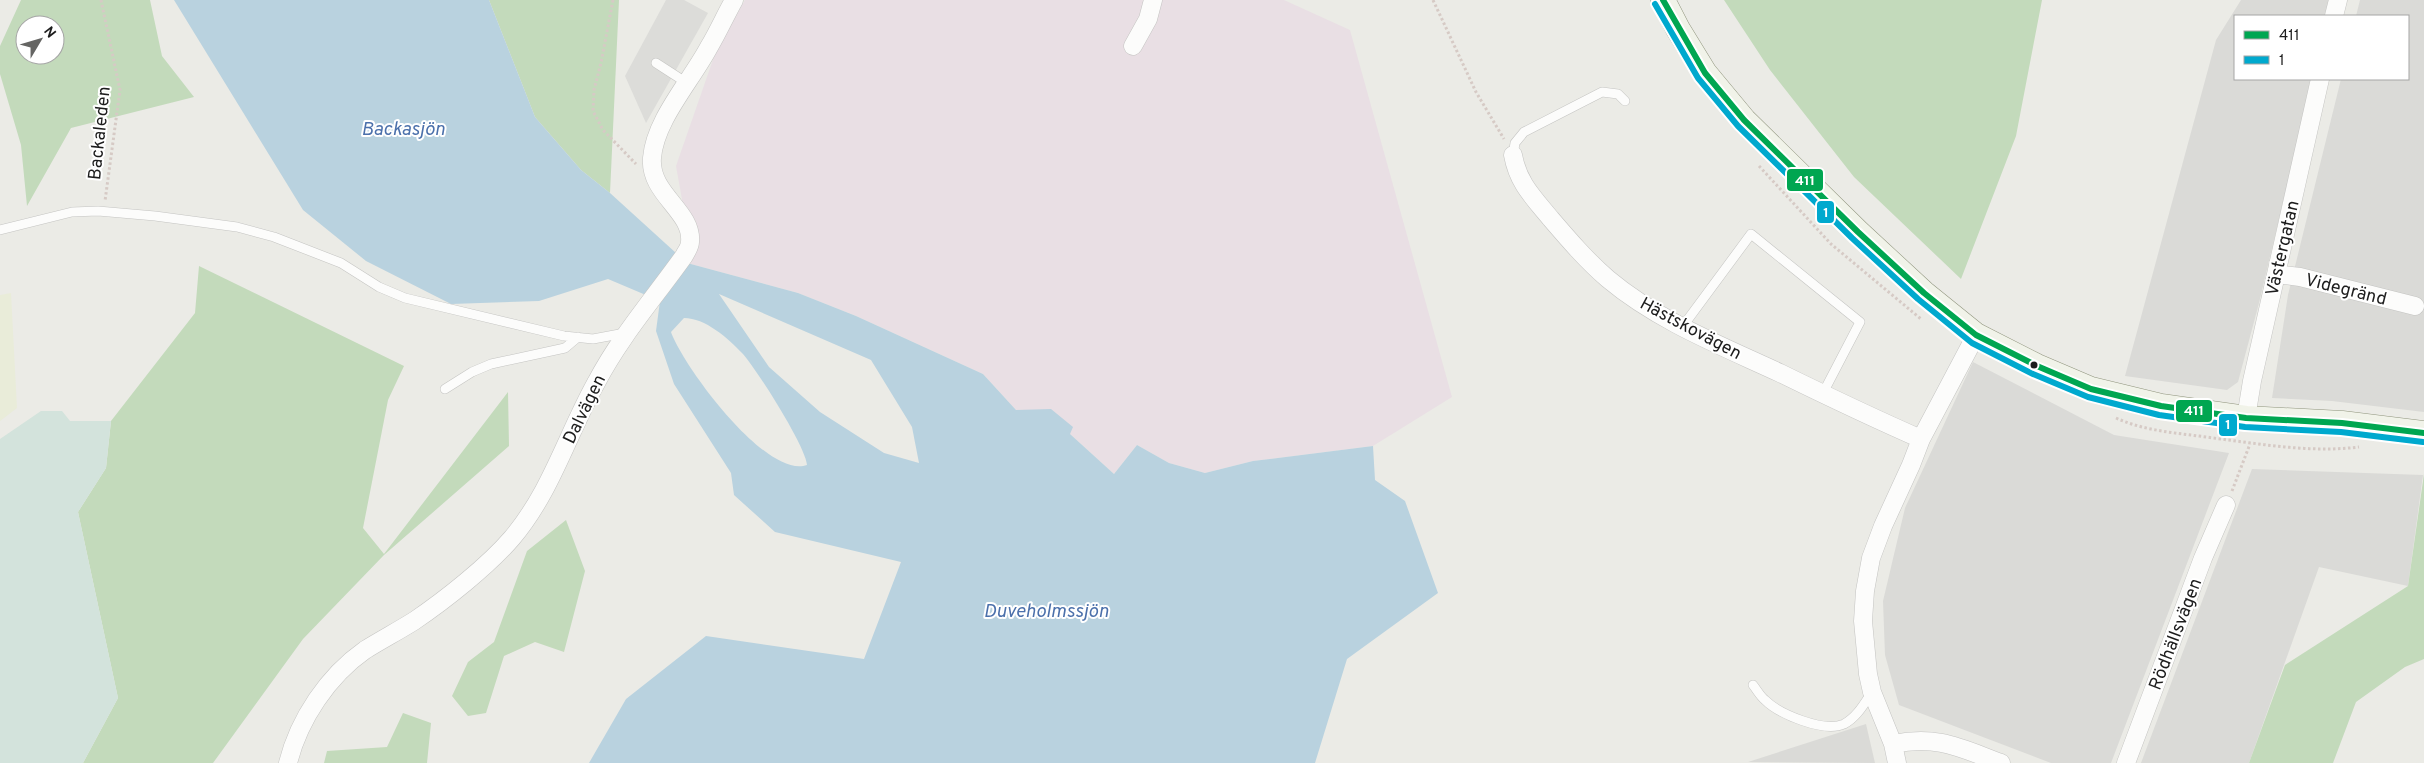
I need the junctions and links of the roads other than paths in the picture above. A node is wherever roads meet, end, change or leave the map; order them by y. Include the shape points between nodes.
1 (734, 0) edge
2 (1153, 0) edge
3 (1663, 0) edge
4 (2338, 0) edge
5 (2334, 15) edge
6 (1134, 46) dead end
7 (656, 63) dead end
8 (2320, 80) edge
9 (687, 83) junction
10 (1625, 101) dead end
11 (1513, 155) joint
12 (0, 230) edge
13 (2276, 274) junction
14 (2415, 306) dead end
15 (1683, 326) junction
16 (626, 332) junction
17 (1976, 335) junction
18 (578, 337) junction
19 (445, 389) dead end
20 (1822, 394) junction
21 (2246, 418) junction
22 (2424, 433) edge
23 (1921, 439) junction
24 (2226, 505) road end
25 (1753, 684) dead end
26 (1872, 692) junction
27 (1893, 744) junction
28 (288, 763) edge
29 (1896, 763) edge
30 (2002, 763) edge
31 (2126, 763) edge

1 - 9 street
2 - 6 street via 1148,19
3 - 17 street via 1705,73 1744,120 1858,232 1924,293
4 - 5 street
7 - 9 lane
8 - 13 street, Västergatan
9 - 16 street, Dalvägen via 658,133 652,168 655,182 683,218 690,243 684,256
10 - 11 lane via 1618,94 1602,92 1524,132 1515,143
11 - 15 street, Hästskovägen via 1516,173 1526,188 1587,260 1641,303
12 - 18 lane via 72,212 103,211 237,227 341,262 379,287 405,298 481,318
13 - 14 street, Videgränd
13 - 21 street, Västergatan
15 - 20 street, Hästskovägen
15 - 20 lane via 1750,234 1860,322
16 - 18 lane via 594,340
16 - 28 street, Dalvägen via 594,385 546,490 525,520 504,545 459,586 415,620 346,665 312,706
17 - 21 street via 2092,389 2161,406
17 - 23 street
18 - 19 lane via 565,348 491,364
20 - 23 street, Hästskovägen
21 - 22 street via 2342,423
23 - 26 street via 1871,558 1863,621
24 - 31 street, Rödhällsvägen
25 - 26 lane via 1778,710 1825,727 1843,725 1859,712
26 - 27 street
27 - 29 street
27 - 30 street via 1936,741

